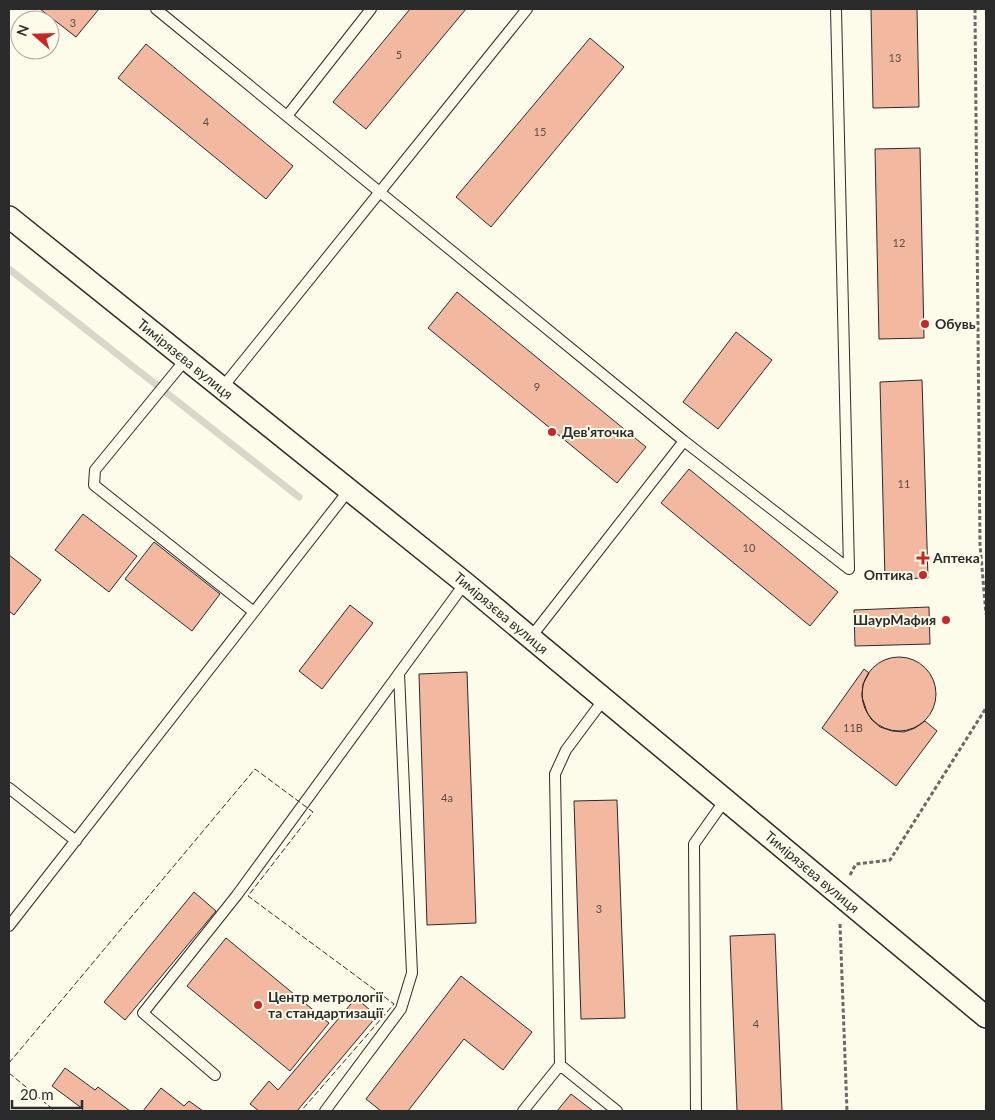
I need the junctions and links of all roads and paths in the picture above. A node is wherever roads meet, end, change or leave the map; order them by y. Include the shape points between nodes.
1 (156, 9) edge
2 (371, 9) edge
3 (527, 9) edge
4 (836, 9) edge
5 (975, 9) edge
6 (287, 116) junction
7 (380, 192) junction
8 (9, 217) edge
9 (186, 359) junction
10 (222, 388) junction
11 (684, 441) junction
12 (350, 490) junction
13 (465, 583) junction
14 (254, 612) junction
15 (986, 614) edge
16 (531, 637) junction
17 (399, 673) junction
18 (604, 699) junction
19 (9, 788) edge
20 (725, 800) junction
21 (76, 841) junction
22 (9, 926) edge
23 (986, 1017) edge
24 (560, 1065) junction
25 (215, 1075) dead end
26 (326, 1111) edge
27 (523, 1111) edge
28 (617, 1111) edge
29 (696, 1111) edge

1 - 6 lane
2 - 6 lane
3 - 7 lane
4 - 11 lane via 849,569
5 - 15 path via 980,545
6 - 7 lane
7 - 10 lane
7 - 11 lane
8 - 9 street, Тимірязєва вулиця
9 - 10 street, Тимірязєва вулиця
9 - 14 lane via 95,470 94,485
10 - 12 street, Тимірязєва вулиця
11 - 16 lane
12 - 13 street, Тимірязєва вулиця
12 - 14 lane
13 - 16 street, Тимірязєва вулиця
13 - 17 lane
14 - 21 lane
16 - 18 street, Тимірязєва вулиця
17 - 25 lane via 237,895 143,1013
17 - 26 lane via 412,973 402,1009
18 - 20 street, Тимірязєва вулиця
18 - 24 lane via 566,750 554,774
19 - 21 lane
20 - 23 street, Тимірязєва вулиця
20 - 29 lane via 694,844
21 - 22 lane
24 - 27 lane
24 - 28 lane

